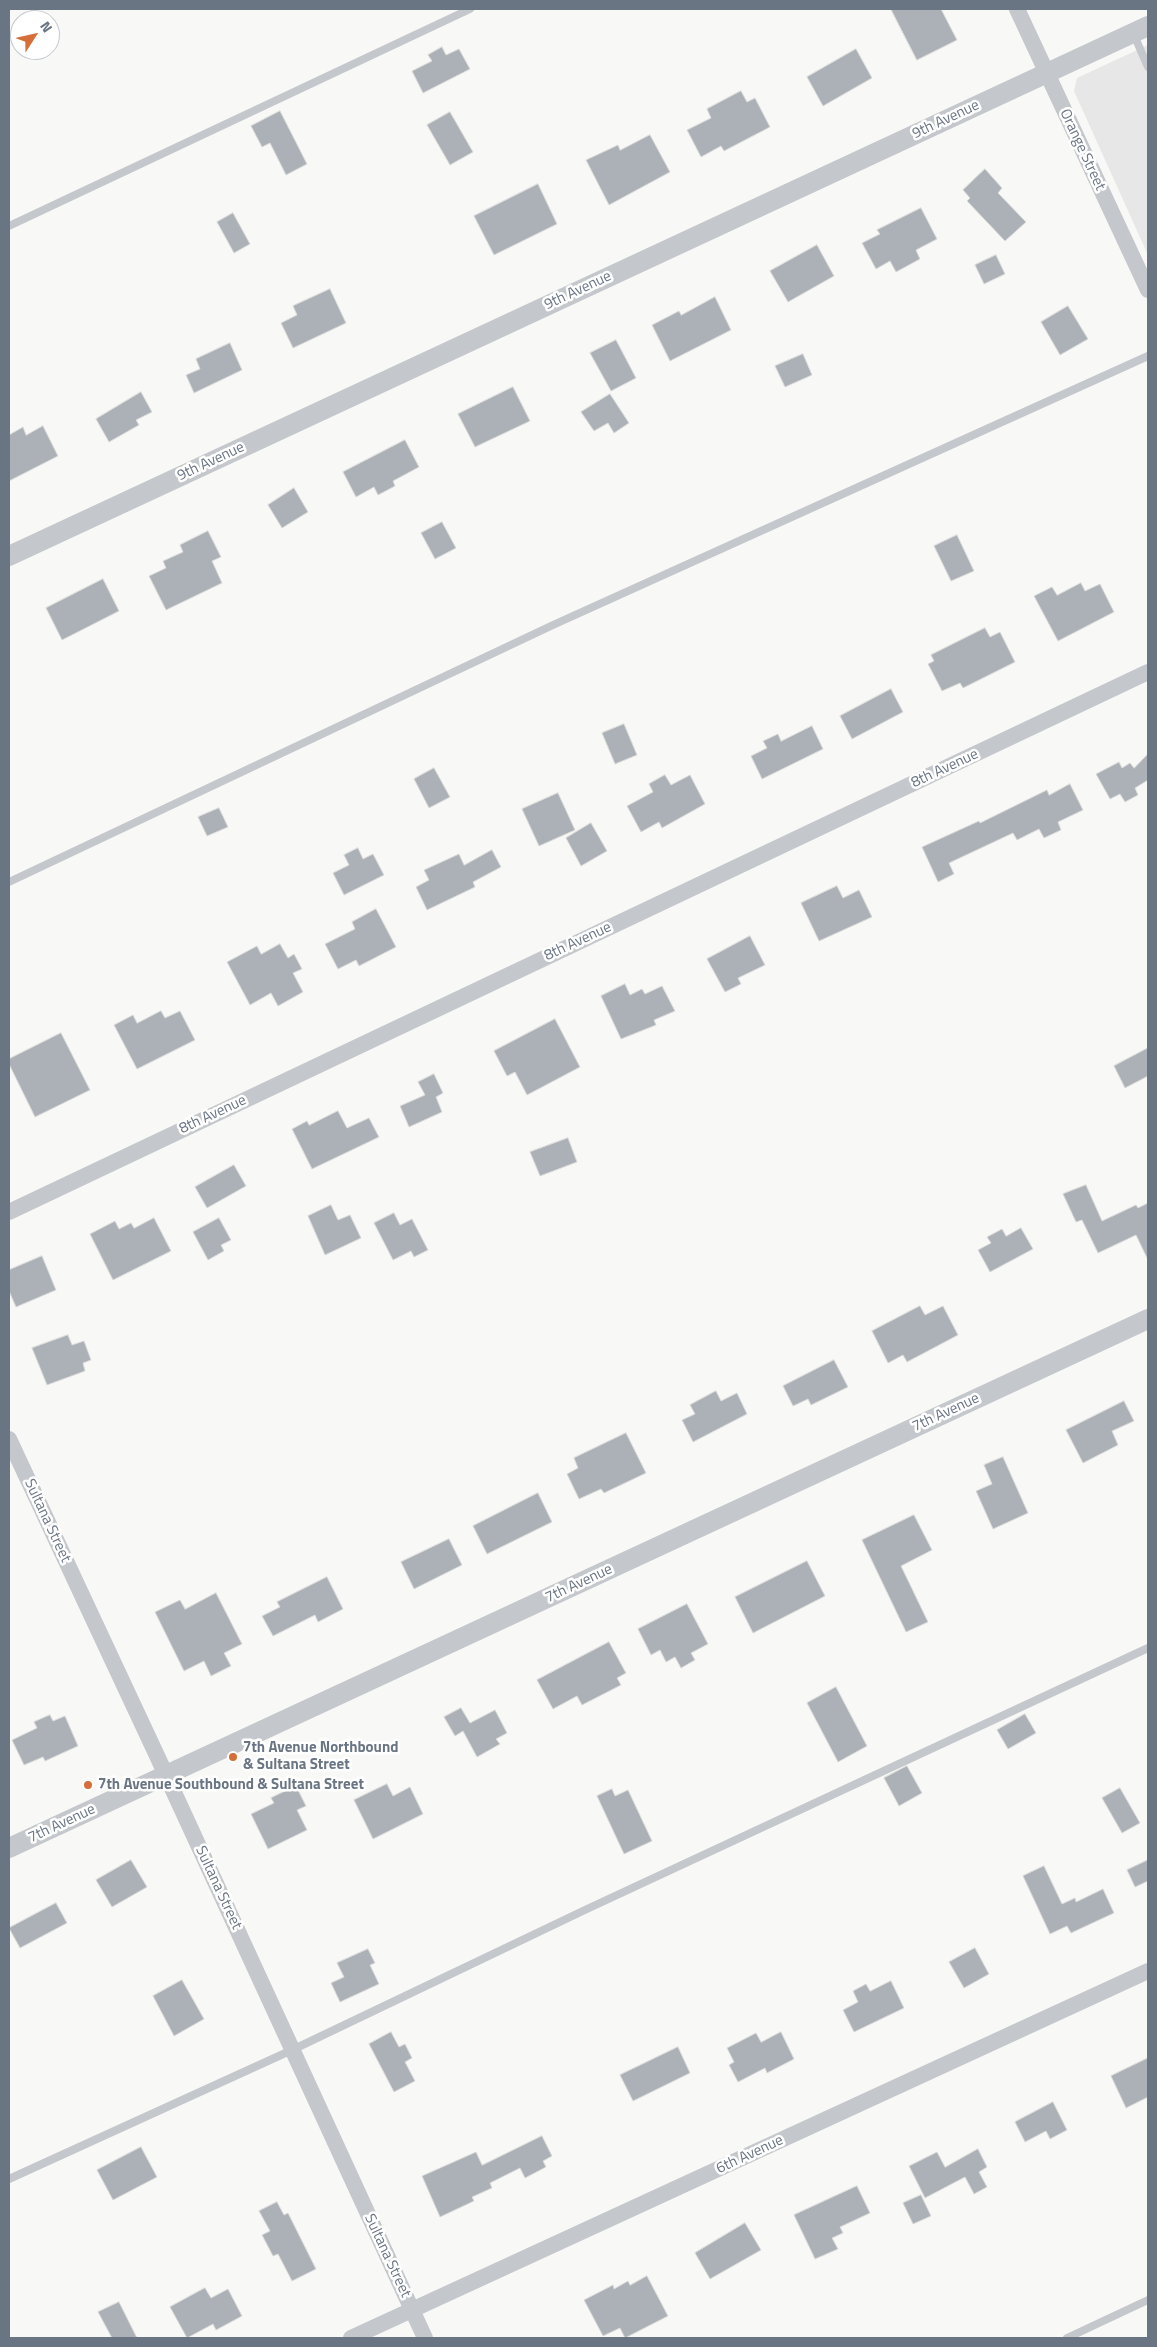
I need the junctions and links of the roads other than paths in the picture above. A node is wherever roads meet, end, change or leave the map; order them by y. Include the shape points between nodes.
1 (470, 9) edge
2 (1017, 9) edge
3 (1141, 29) edge
4 (1148, 67) edge
5 (1046, 73) junction
6 (9, 226) edge
7 (1148, 290) edge
8 (1148, 356) edge
9 (9, 556) edge
10 (1148, 672) edge
11 (9, 882) edge
12 (9, 1212) edge
13 (1148, 1319) edge
14 (9, 1439) edge
15 (1148, 1648) edge
16 (166, 1775) junction
17 (9, 1848) edge
18 (1148, 1972) edge
19 (292, 2050) junction
20 (9, 2179) edge
21 (1148, 2300) edge
22 (412, 2310) junction
23 (351, 2338) edge
24 (425, 2338) edge
25 (1066, 2338) edge

1 - 6 lane
2 - 5 street, Orange Street
3 - 4 lane
3 - 5 street, 9th Avenue
5 - 7 street, Orange Street
5 - 9 street, 9th Avenue
8 - 11 lane via 553,625
10 - 12 street, 8th Avenue
13 - 16 street, 7th Avenue
14 - 16 street, Sultana Street
15 - 19 lane
16 - 17 street, 7th Avenue
16 - 19 street, Sultana Street
18 - 22 street, 6th Avenue
19 - 20 lane
19 - 22 street, Sultana Street
21 - 25 lane
22 - 23 street, 6th Avenue
22 - 24 street, Sultana Street

